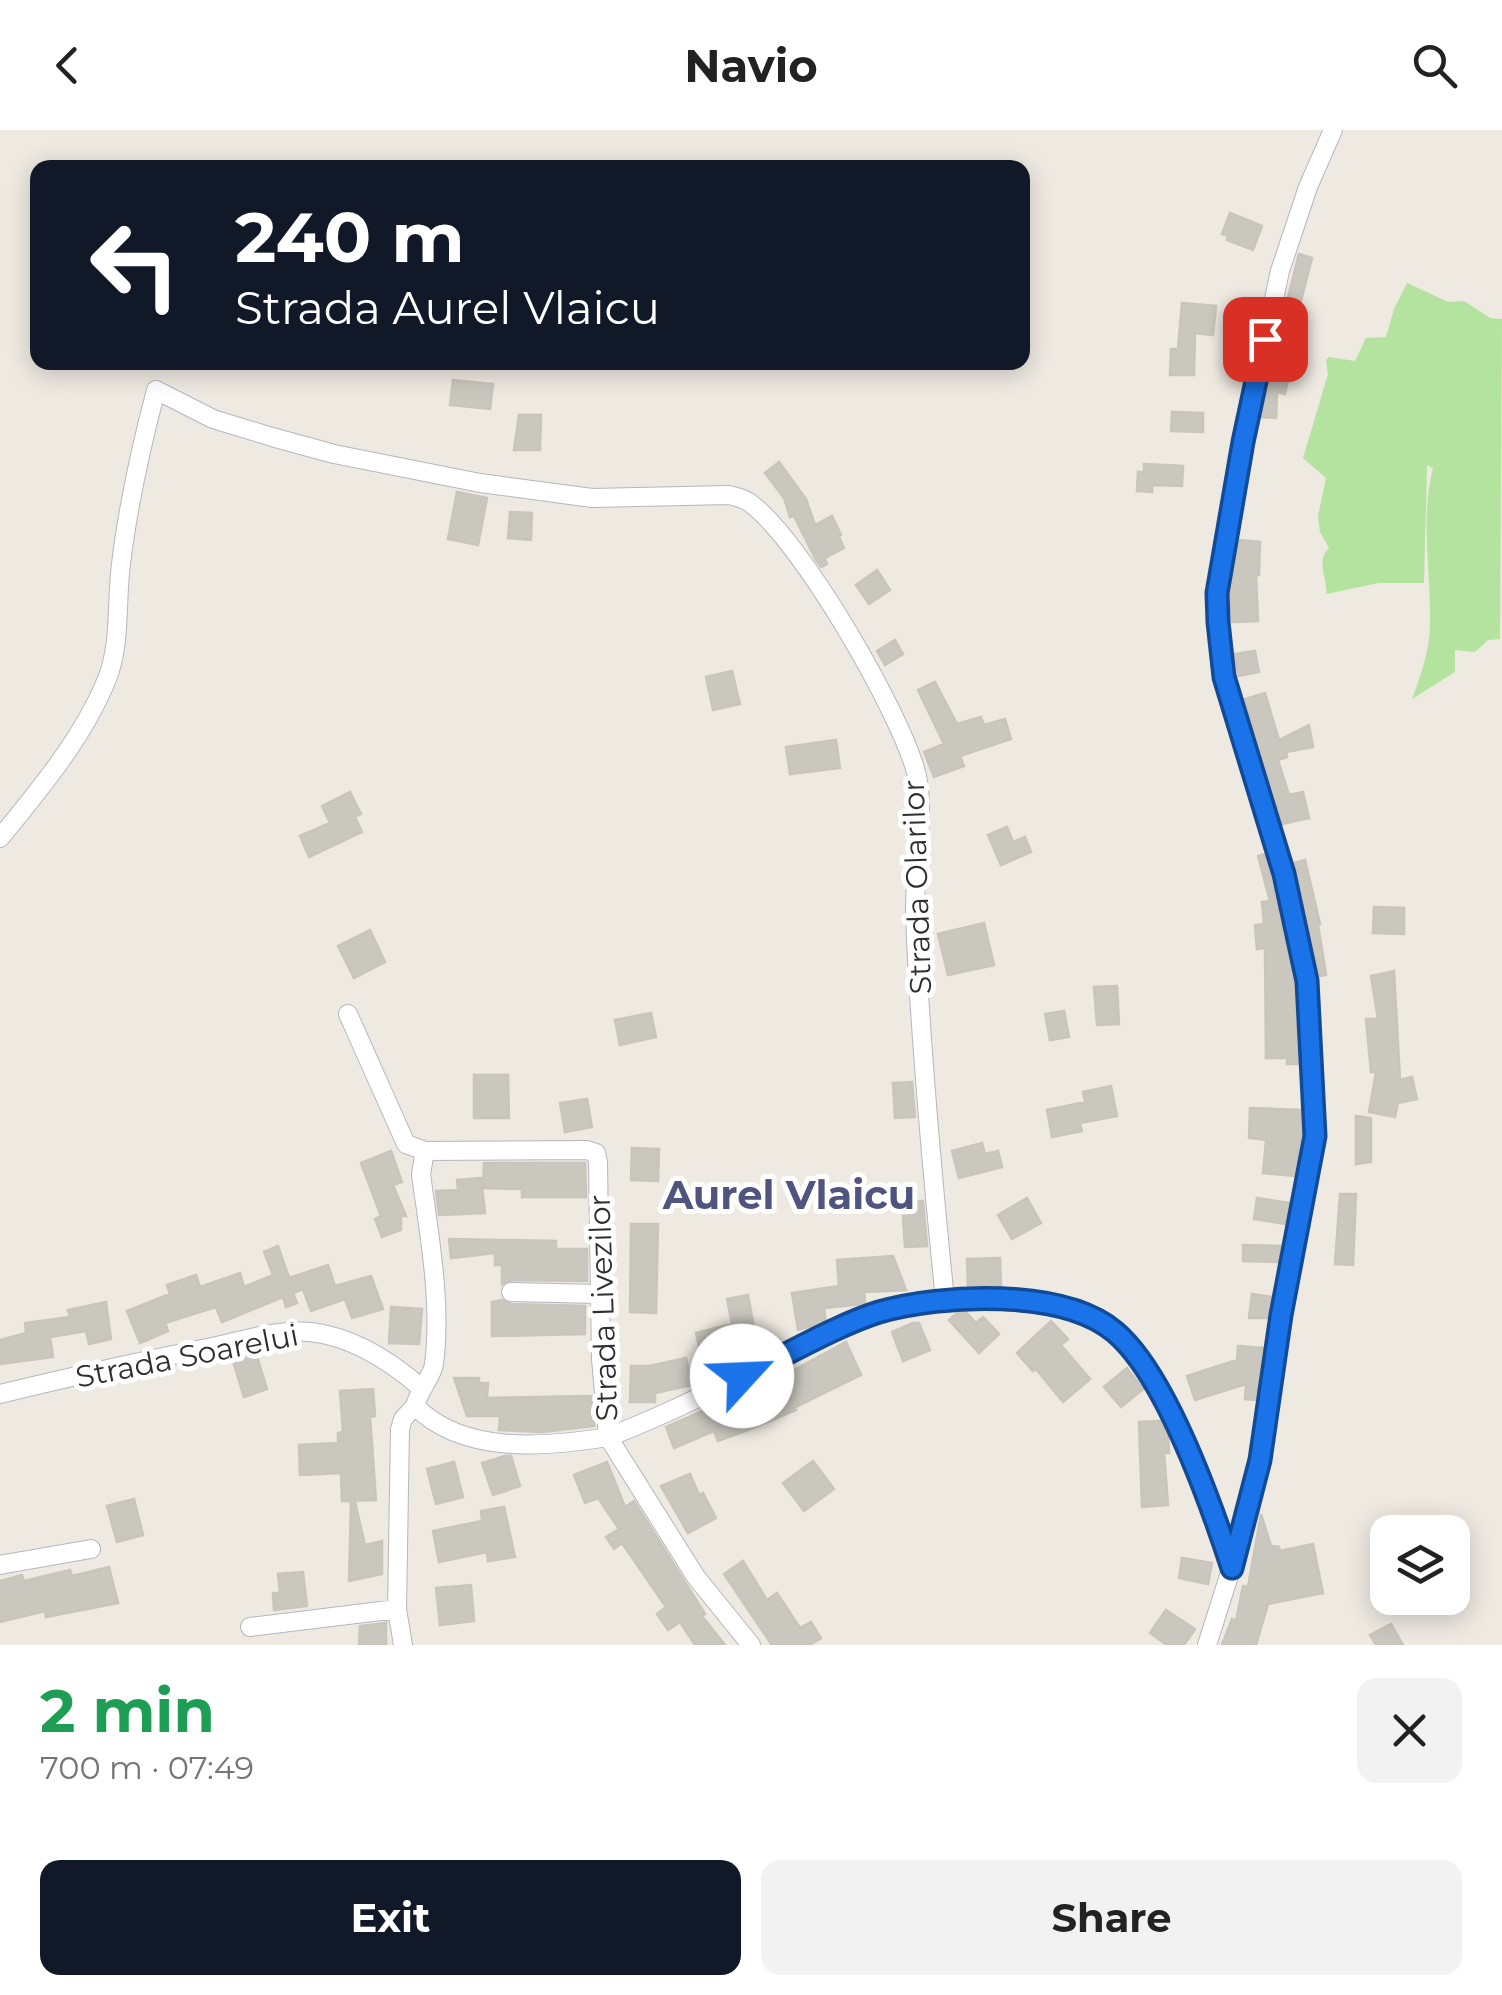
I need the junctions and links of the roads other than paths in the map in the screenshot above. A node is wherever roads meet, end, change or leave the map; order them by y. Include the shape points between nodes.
1 (1333, 130) edge
2 (0, 838) edge
3 (348, 1014) dead end
4 (428, 1150) junction
5 (510, 1292) dead end
6 (600, 1294) junction
7 (945, 1300) junction
8 (420, 1387) junction
9 (0, 1394) edge
10 (415, 1406) junction
11 (608, 1437) junction
12 (91, 1548) dead end
13 (0, 1565) edge
14 (1232, 1568) junction
15 (397, 1609) junction
16 (250, 1626) dead end
17 (403, 1645) edge
18 (751, 1645) edge
19 (1207, 1645) edge

1 - 14 street via 1280,271 1217,593 1224,677 1279,857 1307,981 1315,1108 1260,1460
2 - 7 street, Strada Olarilor via 83,726 109,675 120,564 156,390 213,419 334,454 531,492 748,500 808,571 888,704 917,775 918,978
3 - 4 street via 406,1144
4 - 6 street, Strada Livezilor via 596,1152
4 - 8 street via 421,1174 436,1332 434,1370
5 - 6 street
6 - 11 street, Strada Livezilor
7 - 11 street via 876,1313
7 - 14 street via 1067,1308 1117,1333 1160,1395
8 - 9 street, Strada Soarelui via 390,1361 312,1332 158,1357
8 - 10 street
10 - 11 street via 426,1418 502,1446
10 - 15 street via 400,1430
11 - 18 street, Strada Livezilor via 696,1577
12 - 13 street
14 - 19 street
15 - 16 street
15 - 17 street

